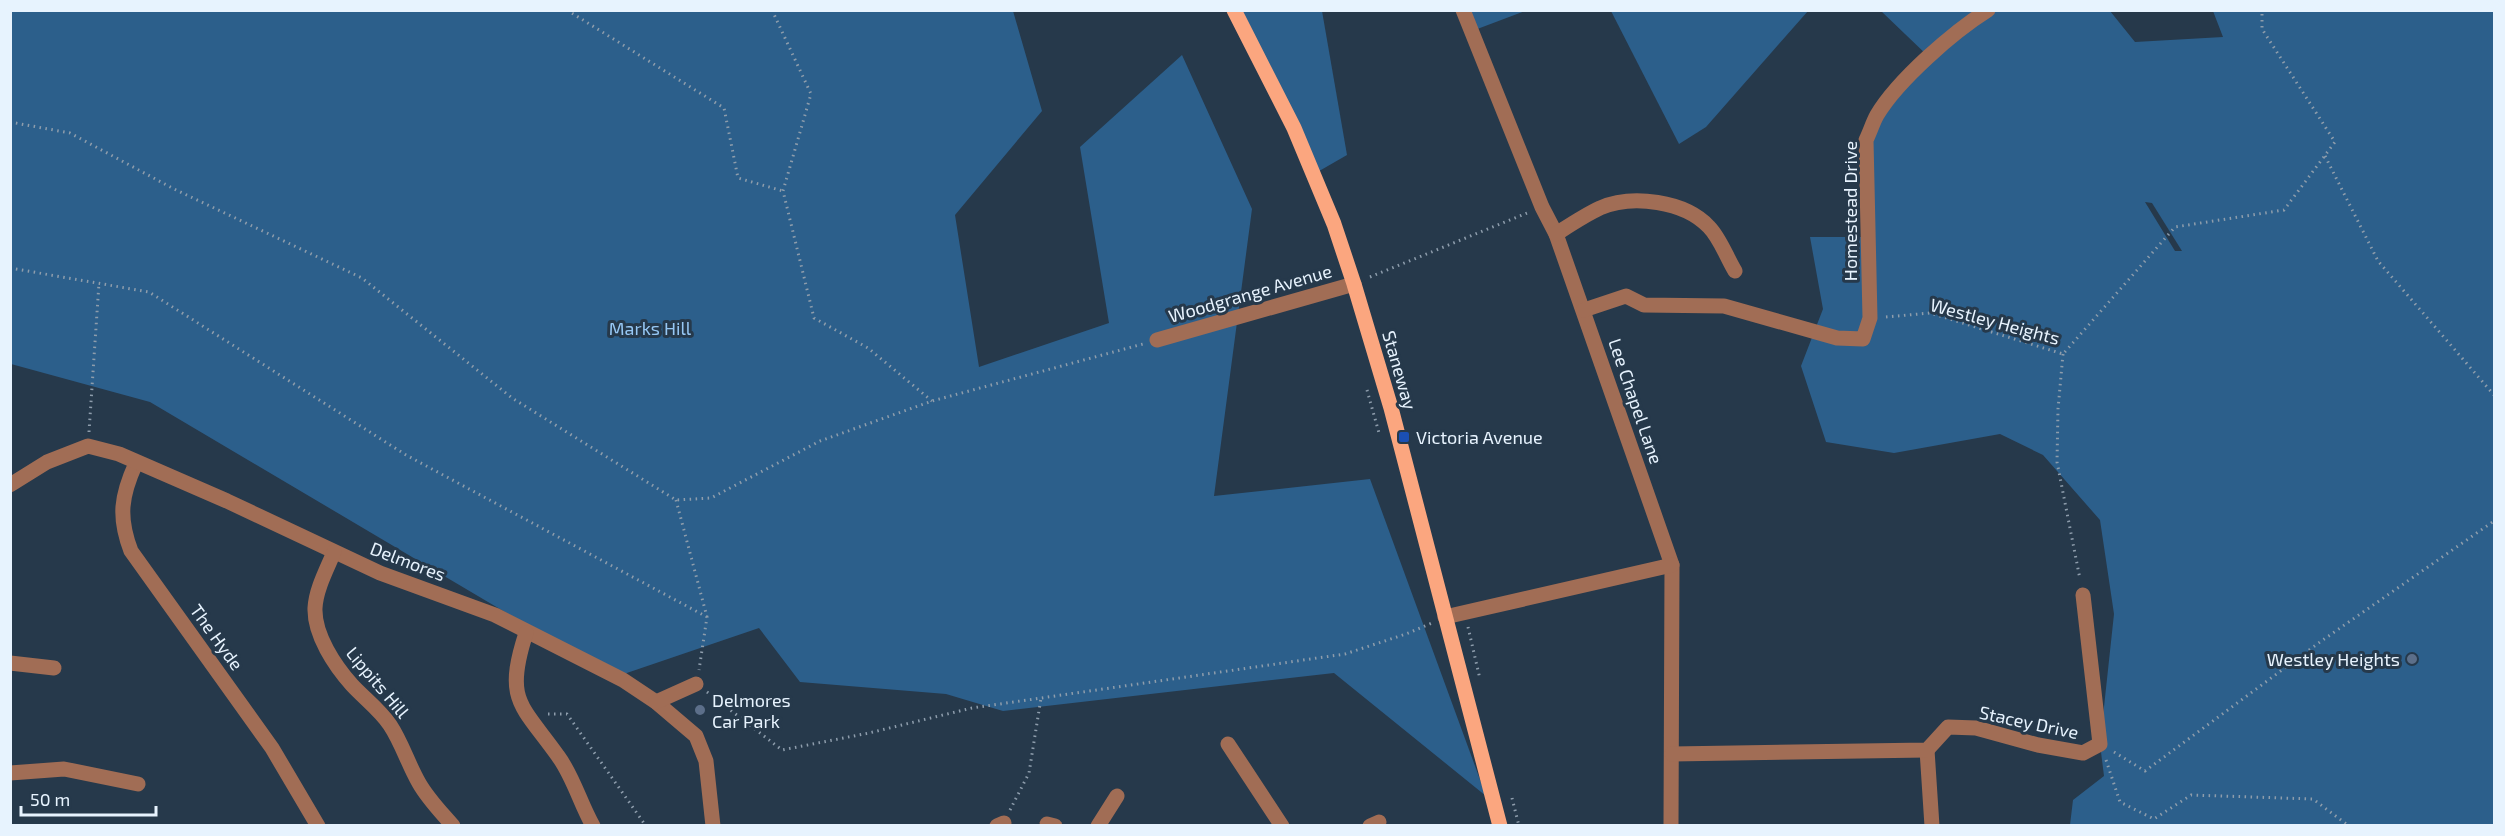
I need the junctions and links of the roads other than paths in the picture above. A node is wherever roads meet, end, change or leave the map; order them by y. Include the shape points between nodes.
1 (1234, 10) edge
2 (1463, 10) edge
3 (1988, 10) edge
4 (1556, 234) junction
5 (1735, 271) dead end
6 (1354, 284) junction
7 (1584, 310) junction
8 (1157, 340) road end
9 (136, 463) junction
10 (10, 485) edge
11 (334, 552) junction
12 (1672, 565) junction
13 (2083, 595) road end
14 (1445, 617) junction
15 (526, 633) junction
16 (10, 663) edge
17 (54, 668) dead end
18 (696, 684) road end
19 (656, 702) junction
20 (1228, 744) dead end
21 (1927, 750) junction
22 (1672, 754) junction
23 (10, 772) edge
24 (138, 784) dead end
25 (1118, 796) dead end
26 (318, 825) edge
27 (453, 825) edge
28 (593, 825) edge
29 (713, 825) edge
30 (1098, 825) edge
31 (1282, 825) edge
32 (1500, 825) edge
33 (1671, 825) edge
34 (1932, 825) edge

1 - 6 main road, Staneway via 1294,128
2 - 4 street, Lee Chapel Lane
3 - 7 street, Homestead Drive via 1900,87 1877,115 1866,140 1870,318 1863,339 1837,338 1724,306 1644,305 1626,296
4 - 5 street via 1600,208 1622,201 1680,208 1709,227
4 - 7 street, Lee Chapel Lane
6 - 8 street, Woodgrange Avenue
6 - 14 main road, Staneway
7 - 12 street, Lee Chapel Lane
9 - 10 street, Delmores via 88,446 47,462
9 - 11 street, Delmores
9 - 26 street, The Hyde via 126,485 122,509 124,533 131,551 272,748
11 - 15 street, Delmores via 495,615
11 - 27 street, Lippits Hill via 315,609 327,649 339,670 385,717 418,782
12 - 14 street
12 - 22 street, Lee Chapel Lane
13 - 21 street, Stacey Drive via 2100,744 2083,753 1976,728 1948,727
14 - 32 main road, Staneway
15 - 19 street, Delmores via 623,680
15 - 28 street via 518,659 518,698 525,715 558,756
16 - 17 street
18 - 19 street
19 - 29 street, Delmores via 696,736 706,761
20 - 31 street
21 - 22 street
21 - 34 street
22 - 33 street, Lee Chapel Lane
23 - 24 street via 64,769
25 - 30 street

